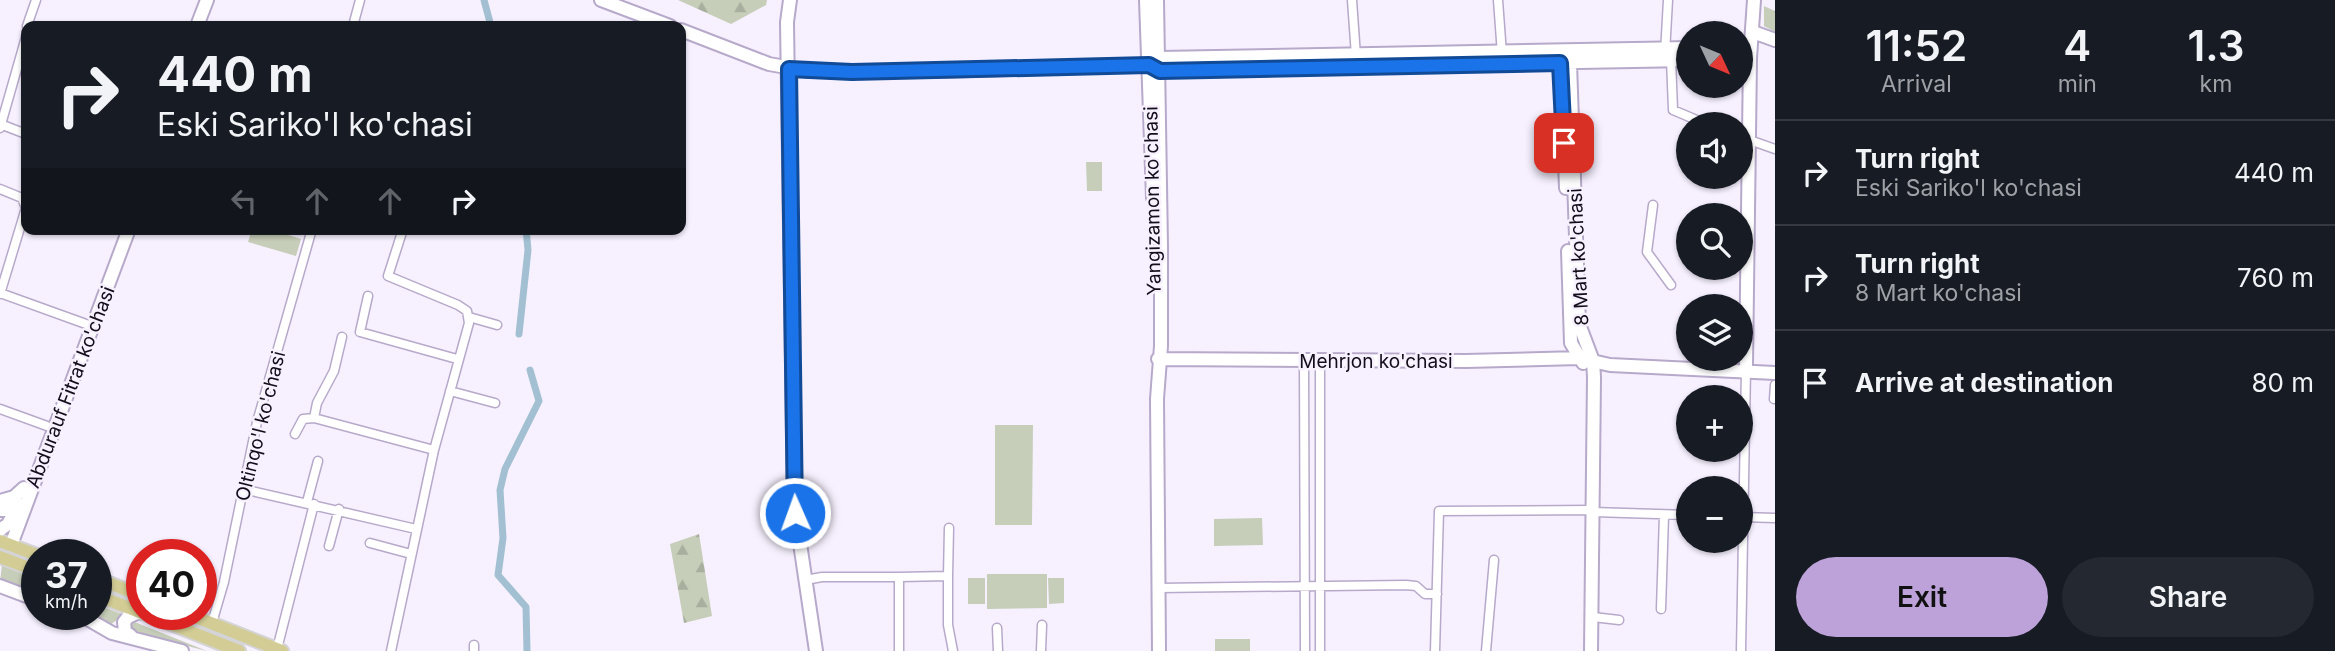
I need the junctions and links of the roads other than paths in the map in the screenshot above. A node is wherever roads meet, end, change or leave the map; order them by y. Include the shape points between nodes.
1 (36, 0) edge
2 (207, 0) edge
3 (215, 0) edge
4 (360, 0) edge
5 (601, 0) edge
6 (790, 0) edge
7 (1146, 0) edge
8 (1157, 0) edge
9 (1352, 0) edge
10 (1498, 0) edge
11 (1668, 0) edge
12 (1754, 0) edge
13 (29, 21) edge
14 (199, 21) edge
15 (207, 21) edge
16 (354, 21) edge
17 (657, 21) edge
18 (1753, 21) edge
19 (686, 32) edge
20 (1754, 32) edge
21 (1775, 40) edge
22 (1676, 52) edge
23 (21, 54) edge
24 (1502, 54) junction
25 (1668, 55) junction
26 (1676, 57) edge
27 (1565, 59) junction
28 (1356, 63) junction
29 (1157, 64) junction
30 (789, 69) junction
31 (1676, 112) edge
32 (0, 126) edge
33 (21, 132) edge
34 (1753, 141) edge
35 (1775, 149) edge
36 (0, 189) edge
37 (1744, 189) edge
38 (21, 198) edge
39 (1653, 205) dead end
40 (21, 225) edge
41 (119, 235) edge
42 (126, 235) edge
43 (310, 235) edge
44 (401, 235) edge
45 (1671, 285) dead end
46 (0, 294) edge
47 (1745, 294) edge
48 (368, 296) dead end
49 (469, 317) junction
50 (89, 325) junction
51 (497, 326) dead end
52 (342, 337) dead end
53 (1571, 343) junction
54 (1559, 358) junction
55 (1579, 358) junction
56 (457, 359) junction
57 (1158, 359) junction
58 (1304, 360) junction
59 (1320, 361) junction
60 (1593, 361) junction
61 (1610, 365) junction
62 (1676, 365) edge
63 (1676, 367) edge
64 (1753, 369) edge
65 (1775, 370) edge
66 (1746, 371) edge
67 (1594, 377) junction
68 (1775, 385) edge
69 (450, 391) junction
70 (1774, 399) edge
71 (495, 403) dead end
72 (0, 409) edge
73 (314, 418) junction
74 (51, 428) junction
75 (295, 434) dead end
76 (434, 450) junction
77 (318, 461) dead end
78 (1743, 476) edge
79 (243, 489) junction
80 (27, 491) junction
81 (0, 501) edge
82 (310, 503) junction
83 (18, 505) junction
84 (339, 509) junction
85 (0, 510) edge
86 (1593, 511) junction
87 (1664, 515) junction
88 (1676, 515) edge
89 (1753, 517) edge
90 (1775, 518) edge
91 (949, 528) dead end
92 (416, 529) junction
93 (0, 530) edge
94 (5, 543) edge
95 (370, 543) dead end
96 (329, 546) dead end
97 (1742, 553) edge
98 (411, 554) junction
99 (0, 557) edge
100 (1494, 560) dead end
101 (21, 565) edge
102 (948, 576) junction
103 (899, 577) junction
104 (805, 580) junction
105 (1305, 586) junction
106 (1320, 586) junction
107 (1158, 588) junction
108 (3, 589) edge
109 (1437, 594) junction
110 (21, 595) edge
111 (217, 606) edge
112 (1661, 609) dead end
113 (1593, 617) junction
114 (1619, 620) dead end
115 (217, 625) edge
116 (1042, 625) dead end
117 (997, 628) dead end
118 (107, 630) edge
119 (127, 630) joint
120 (185, 630) edge
121 (280, 650) edge
122 (182, 651) edge
123 (239, 651) edge
124 (391, 651) edge
125 (816, 651) edge
126 (899, 651) edge
127 (953, 651) edge
128 (998, 651) edge
129 (1041, 651) edge
130 (1159, 651) edge
131 (1306, 651) edge
132 (1320, 651) edge
133 (1435, 651) edge
134 (1486, 651) edge
135 (1591, 651) edge
136 (1741, 651) edge

1 - 13 street
2 - 14 main road
3 - 15 main road
4 - 16 street
5 - 17 main road
6 - 30 main road
7 - 29 main road, Yangizamon ko'chasi
8 - 29 main road, Yangizamon ko'chasi
9 - 28 street
10 - 24 street
11 - 25 street
12 - 18 main road
19 - 30 main road
20 - 21 main road
22 - 25 main road
23 - 32 street
24 - 27 main road
24 - 28 main road
25 - 26 main road
25 - 27 main road
25 - 31 street
27 - 28 main road
27 - 53 main road, 8 Mart ko'chasi
27 - 60 main road, 8 Mart ko'chasi via 1579,324
28 - 29 main road
29 - 30 main road via 852,72
29 - 57 main road, Yangizamon ko'chasi via 1154,345
30 - 104 main road via 794,502
32 - 33 street
34 - 35 street
36 - 38 street
37 - 47 main road
39 - 45 street via 1647,252
40 - 46 street
41 - 50 main road, Abdurauf Fitrat ko'chasi
42 - 50 main road, Abdurauf Fitrat ko'chasi
43 - 79 street, Oltinqo'l ko'chasi via 257,422
44 - 49 street via 388,276 458,305
46 - 50 street
48 - 56 street via 360,332
49 - 51 street
49 - 56 street
50 - 74 main road, Abdurauf Fitrat ko'chasi
52 - 73 street via 334,371 317,402
53 - 54 main road via 1569,353
53 - 55 main road, 8 Mart ko'chasi
54 - 55 main road, Mehrjon ko'chasi
54 - 59 main road, Mehrjon ko'chasi
55 - 60 main road, Mehrjon ko'chasi
55 - 67 main road, 8 Mart ko'chasi
56 - 69 street
57 - 58 main road, Mehrjon ko'chasi
57 - 107 main road, Yangizamon ko'chasi
58 - 59 main road, Mehrjon ko'chasi
58 - 105 street
59 - 106 street
60 - 61 main road, Mehrjon ko'chasi
60 - 62 main road, Mehrjon ko'chasi
60 - 67 main road, 8 Mart ko'chasi
61 - 63 main road, Mehrjon ko'chasi
61 - 67 main road via 1600,368
64 - 65 main road, Mehrjon ko'chasi
66 - 78 street
67 - 86 main road, 8 Mart ko'chasi
68 - 70 street
69 - 71 street
69 - 76 street
72 - 74 street
73 - 75 street via 303,419
73 - 76 street
74 - 80 main road, Abdurauf Fitrat ko'chasi
76 - 92 street
77 - 82 street
79 - 82 street
79 - 111 street, Oltinqo'l ko'chasi
80 - 81 main road
80 - 83 main road
80 - 94 main road, Abdurauf Fitrat ko'chasi
82 - 84 street
82 - 121 street
83 - 85 main road
83 - 93 main road, Abdurauf Fitrat ko'chasi via 11,521
84 - 92 street
84 - 96 street
86 - 87 street
86 - 109 street via 1439,511
86 - 113 main road, 8 Mart ko'chasi
87 - 88 street
87 - 112 street
89 - 90 street
91 - 102 street
92 - 98 street
94 - 99 main road
95 - 98 street
97 - 136 street
98 - 124 street
99 - 101 main road
100 - 134 street
102 - 103 street
102 - 127 street
103 - 104 street
103 - 126 street
104 - 125 main road
105 - 106 street
105 - 107 street
105 - 131 street
106 - 109 street via 1416,586 1425,594
106 - 132 street
107 - 130 main road, Yangizamon ko'chasi
108 - 110 main road
109 - 133 street
113 - 114 street
113 - 135 main road, 8 Mart ko'chasi
115 - 121 main road
116 - 129 street
117 - 128 street
118 - 119 main road
119 - 122 main road
120 - 123 main road

